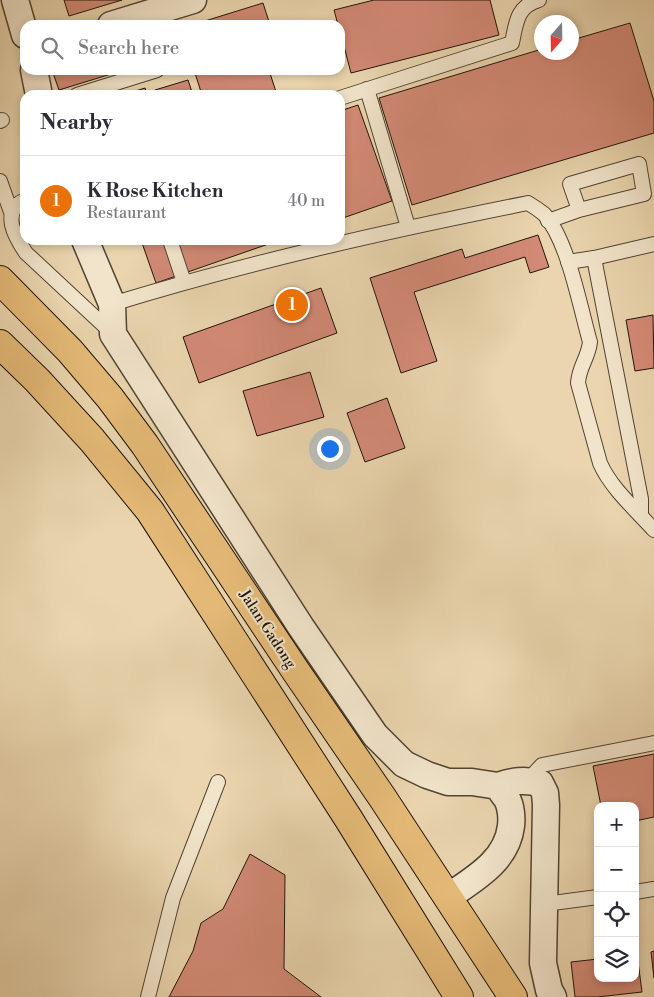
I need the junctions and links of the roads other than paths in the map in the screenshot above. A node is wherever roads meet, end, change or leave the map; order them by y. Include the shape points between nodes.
1 (15, 0) edge
2 (193, 0) edge
3 (539, 0) edge
4 (21, 20) edge
5 (127, 20) edge
6 (35, 75) edge
7 (141, 75) edge
8 (368, 89) junction
9 (38, 90) edge
10 (93, 90) edge
11 (345, 96) edge
12 (0, 181) edge
13 (20, 202) edge
14 (579, 210) junction
15 (12, 212) junction
16 (548, 221) junction
17 (408, 227) junction
18 (345, 242) edge
19 (20, 244) edge
20 (654, 244) edge
21 (21, 245) edge
22 (87, 245) edge
23 (172, 245) edge
24 (335, 245) edge
25 (594, 258) junction
26 (568, 262) junction
27 (0, 280) edge
28 (184, 282) junction
29 (112, 304) junction
30 (113, 334) junction
31 (0, 344) edge
32 (641, 514) junction
33 (653, 527) edge
34 (654, 743) edge
35 (528, 780) junction
36 (218, 782) dead end
37 (498, 786) junction
38 (654, 889) edge
39 (639, 891) edge
40 (448, 897) junction
41 (594, 898) edge
42 (546, 904) junction
43 (413, 922) junction
44 (148, 997) edge
45 (459, 997) edge
46 (513, 997) edge
47 (552, 997) edge

1 - 4 street
2 - 5 street
3 - 8 lane via 524,7 517,20 512,43
6 - 9 street
7 - 10 lane
8 - 11 lane
8 - 17 lane
12 - 15 lane
13 - 15 lane
14 - 14 lane via 644,194 639,164 570,184
14 - 16 lane
15 - 19 lane via 10,223
16 - 17 lane via 528,204
16 - 26 lane
17 - 18 lane
20 - 25 lane
21 - 30 lane
22 - 29 street
23 - 28 lane
24 - 28 lane
25 - 26 lane
25 - 32 lane
26 - 32 lane via 590,342 578,383 600,463 605,475
27 - 40 main road, Jalan Gadong via 70,351 146,445
28 - 29 lane
29 - 30 street
30 - 37 street via 301,628 375,734 404,764 427,775 448,782
31 - 43 main road via 92,440 150,511
32 - 33 lane
34 - 35 lane via 542,765
35 - 37 street
35 - 42 street via 540,783 545,794
36 - 44 lane via 173,898
37 - 40 street via 508,801 512,819 510,837 500,856 479,876
38 - 39 lane
40 - 43 main road
40 - 46 main road, Jalan Gadong
41 - 42 lane
42 - 47 street via 543,963
43 - 45 main road

